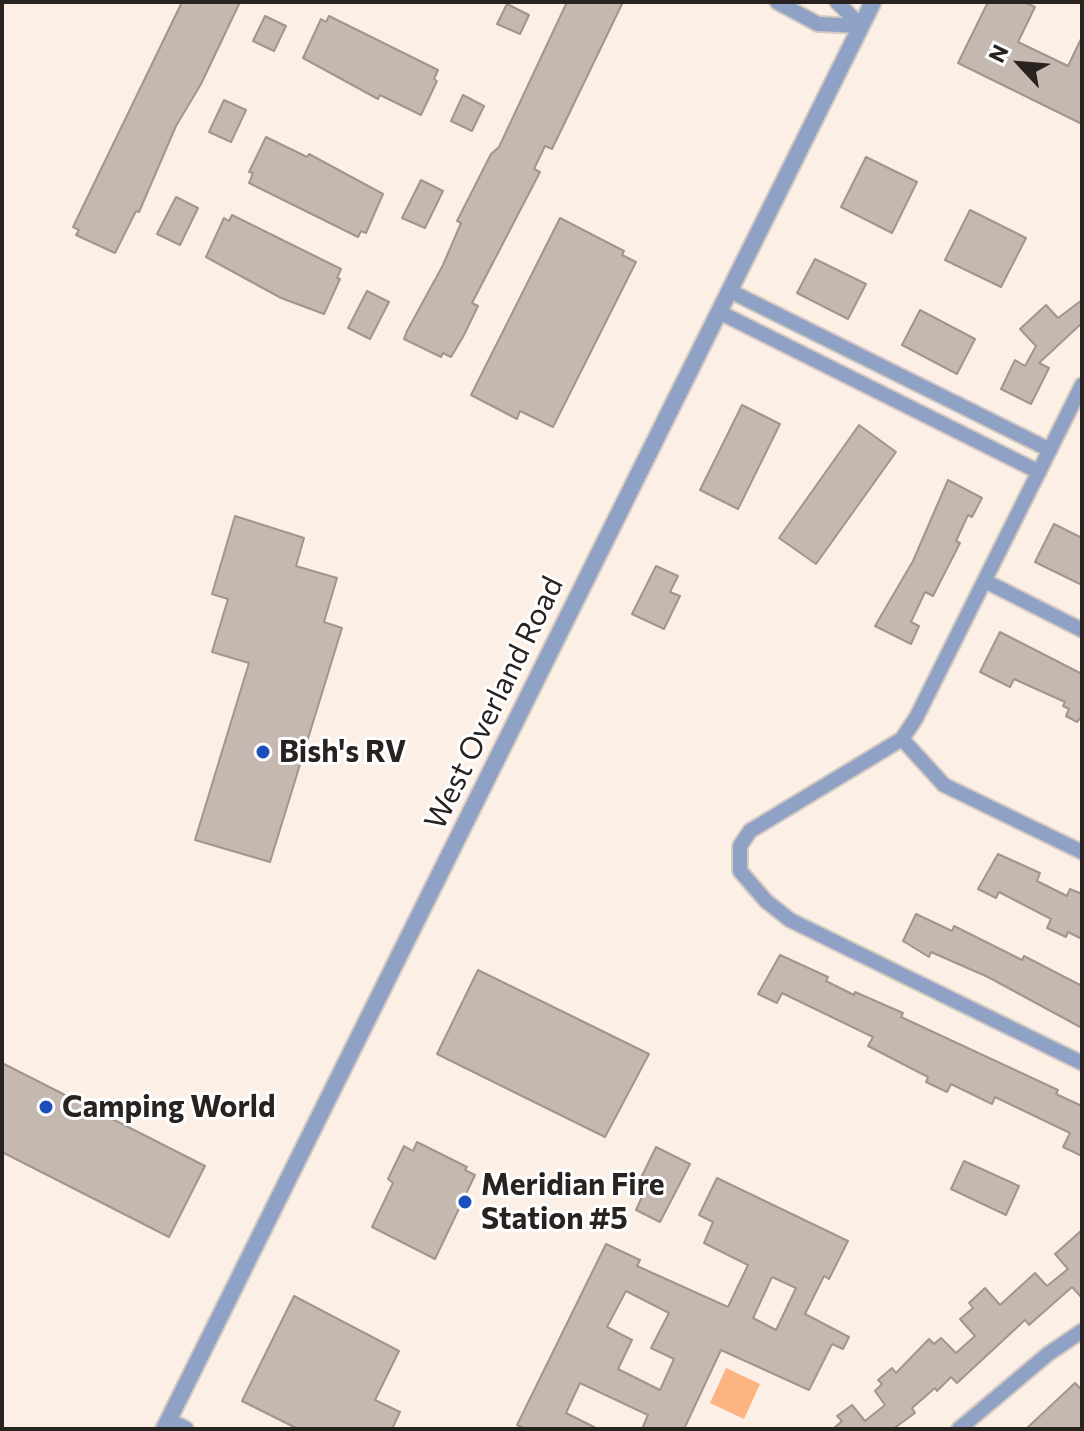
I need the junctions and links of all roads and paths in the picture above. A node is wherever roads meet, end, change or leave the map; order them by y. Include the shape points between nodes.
1 (777, 2) edge
2 (837, 2) edge
3 (873, 2) edge
4 (861, 26) junction
5 (730, 291) junction
6 (719, 312) junction
7 (1082, 385) edge
8 (1050, 450) junction
9 (1039, 472) junction
10 (985, 581) junction
11 (1082, 630) edge
12 (902, 739) junction
13 (1082, 852) edge
14 (1082, 1063) edge
15 (1082, 1331) edge
16 (166, 1425) edge
17 (185, 1429) edge
18 (959, 1429) edge

1 - 4 street via 818,24
2 - 4 street
3 - 4 street, West Overland Road
4 - 5 street, West Overland Road
5 - 6 street, West Overland Road
5 - 8 street
6 - 9 street
6 - 16 street, West Overland Road
7 - 8 street
8 - 9 street
9 - 10 street
10 - 11 street
10 - 12 street
12 - 13 street via 944,785
12 - 14 street via 750,831 740,846 740,871 790,920
15 - 18 street
16 - 17 street

